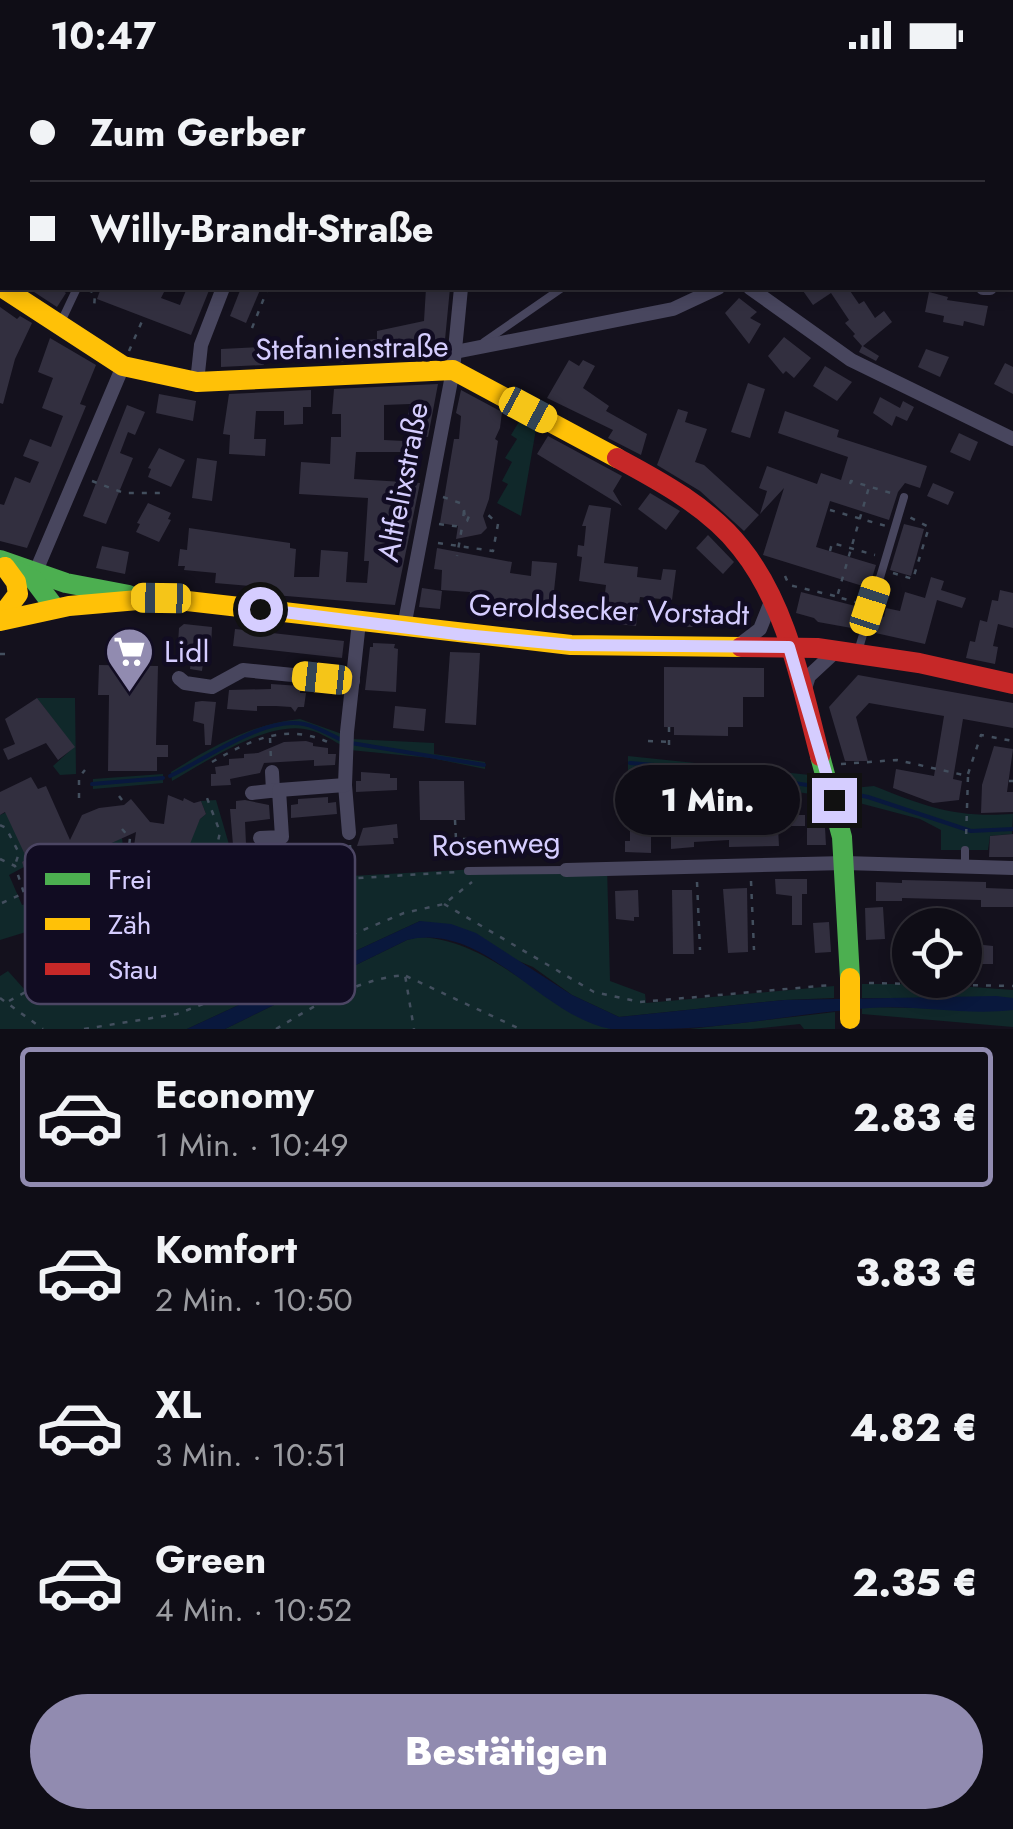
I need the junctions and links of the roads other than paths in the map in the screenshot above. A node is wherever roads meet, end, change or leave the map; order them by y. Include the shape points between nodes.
1 (6, 290) edge
2 (78, 290) edge
3 (222, 290) edge
4 (461, 290) edge
5 (559, 290) edge
6 (714, 290) edge
7 (753, 290) edge
8 (58, 327) junction
9 (472, 350) junction
10 (126, 358) junction
11 (454, 361) junction
12 (197, 382) junction
13 (1013, 439) edge
14 (904, 498) road end
15 (0, 561) edge
16 (36, 572) junction
17 (141, 598) junction
18 (772, 598) junction
19 (55, 608) junction
20 (0, 620) edge
21 (359, 622) junction
22 (404, 628) junction
23 (739, 646) junction
24 (789, 647) junction
25 (836, 651) junction
26 (858, 653) junction
27 (179, 678) dead end
28 (353, 681) junction
29 (1013, 684) edge
30 (804, 692) junction
31 (272, 772) road end
32 (345, 784) junction
33 (276, 791) junction
34 (252, 792) dead end
35 (349, 833) road end
36 (260, 838) dead end
37 (845, 863) junction
38 (1013, 868) edge
39 (566, 870) joint
40 (468, 872) road end
41 (849, 1024) edge

1 - 8 street, Stefanienstraße
2 - 8 lane
3 - 12 street via 201,344
4 - 11 street, Altfelixstraße
5 - 9 lane
6 - 9 street via 674,309
7 - 13 street via 851,360
8 - 10 street, Stefanienstraße
9 - 11 street
10 - 12 street, Stefanienstraße
10 - 16 street
11 - 12 street, Stefanienstraße
11 - 18 street, Stefanienstraße via 691,502 739,544
11 - 22 street, Altfelixstraße
14 - 26 lane
15 - 16 street
15 - 19 street via 34,580
15 - 20 street via 18,594
16 - 17 street
16 - 19 street
17 - 19 street
17 - 21 street, Geroldsecker Vorstadt
18 - 23 street via 760,628
18 - 24 street, Stefanienstraße
19 - 20 street
21 - 22 street, Geroldsecker Vorstadt
21 - 28 street
22 - 23 street, Geroldsecker Vorstadt via 571,645
23 - 24 street, Geroldsecker Vorstadt
24 - 25 street, Geroldsecker Vorstadt
24 - 30 street, Stefanienstraße
25 - 26 street, Geroldsecker Vorstadt
25 - 30 street via 809,676
26 - 29 street, Geroldsecker Vorstadt
27 - 28 street via 212,687 243,670
28 - 32 street
30 - 37 street, Stefanienstraße
31 - 33 street
32 - 33 street
32 - 35 street
33 - 34 street
33 - 36 street via 282,837
37 - 38 street, Rosenweg via 965,858
37 - 39 street, Rosenweg
37 - 41 street, Stefanienstraße, bridge
39 - 40 lane, Rosenweg

